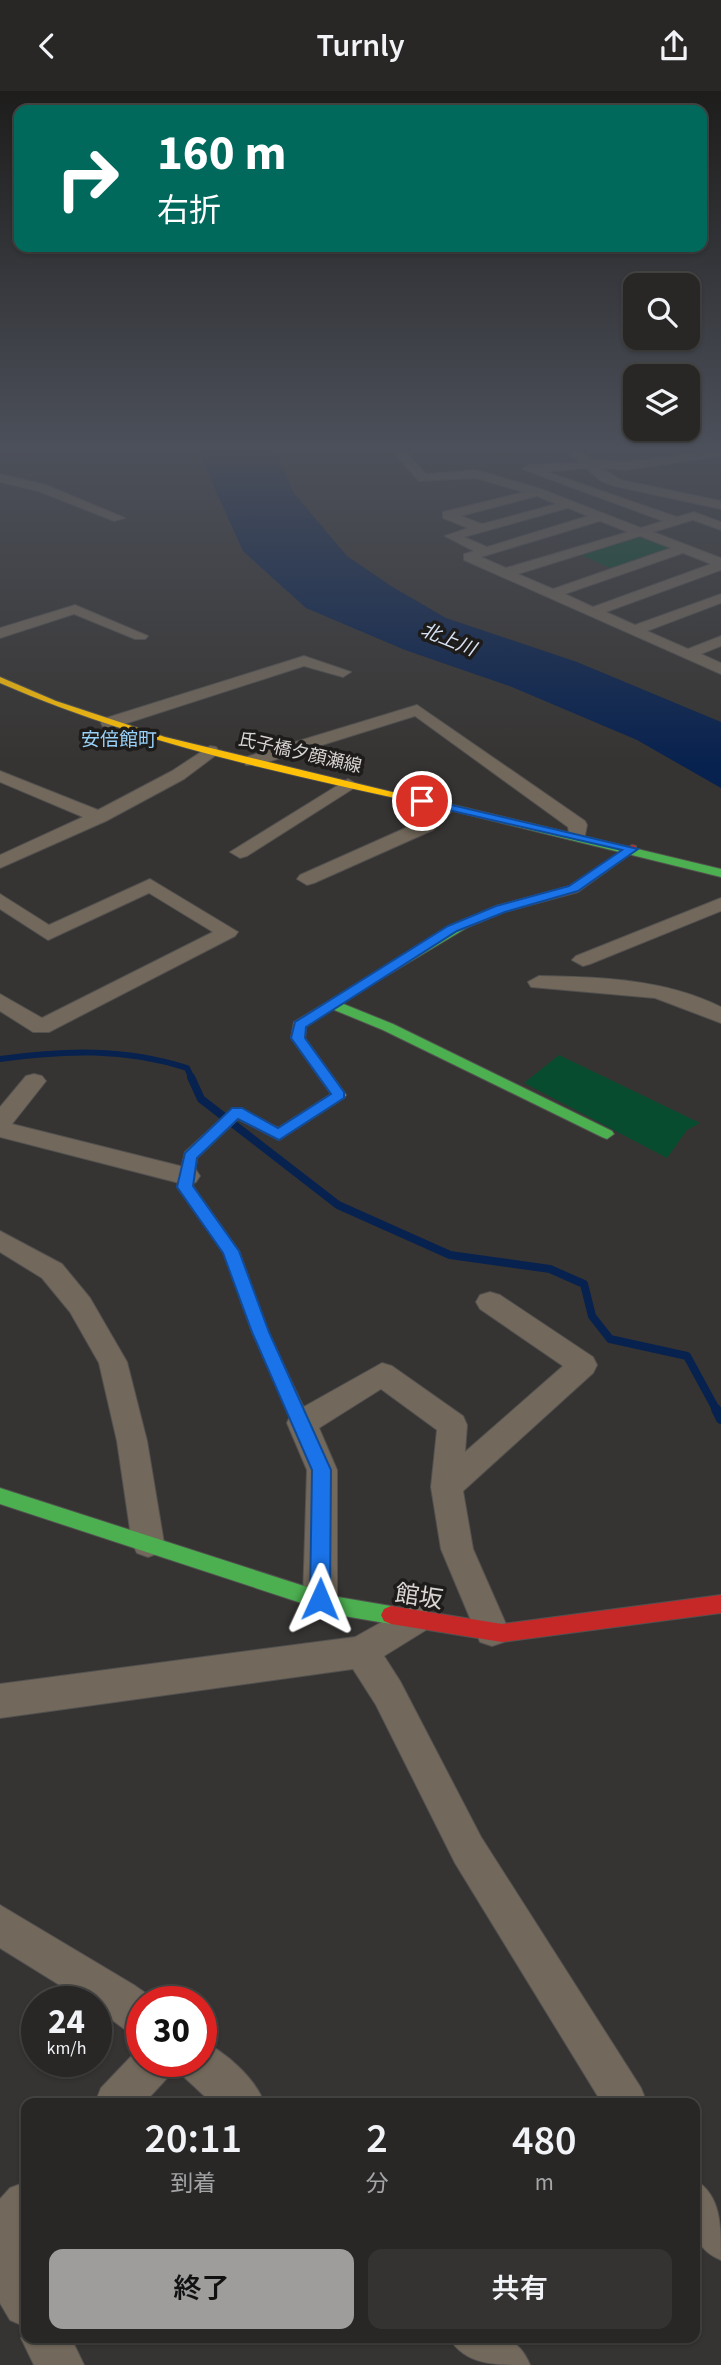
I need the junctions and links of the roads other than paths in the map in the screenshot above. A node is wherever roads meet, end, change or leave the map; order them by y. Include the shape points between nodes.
1 (486, 552) edge
2 (572, 552) edge
3 (672, 552) edge
4 (694, 552) edge
5 (721, 564) edge
6 (505, 573) junction
7 (552, 594) junction
8 (721, 597) edge
9 (593, 612) junction
10 (635, 630) junction
11 (0, 633) edge
12 (140, 636) dead end
13 (721, 641) edge
14 (688, 654) junction
15 (721, 669) edge
16 (343, 672) dead end
17 (0, 680) edge
18 (109, 723) junction
19 (210, 751) junction
20 (252, 761) junction
21 (0, 776) edge
22 (348, 784) junction
23 (447, 807) junction
24 (99, 817) junction
25 (577, 836) junction
26 (632, 849) junction
27 (240, 852) dead end
28 (0, 862) edge
29 (721, 873) edge
30 (307, 879) dead end
31 (0, 900) edge
32 (721, 904) edge
33 (583, 960) dead end
34 (539, 982) dead end
35 (0, 1001) edge
36 (331, 1004) junction
37 (721, 1016) edge
38 (34, 1081) dead end
39 (0, 1123) edge
40 (0, 1129) edge
41 (607, 1135) dead end
42 (187, 1176) junction
43 (0, 1240) edge
44 (490, 1303) dead end
45 (302, 1423) junction
46 (447, 1486) junction
47 (0, 1496) edge
48 (148, 1543) junction
49 (320, 1599) junction
50 (721, 1604) edge
51 (414, 1619) junction
52 (492, 1631) junction
53 (361, 1652) junction
54 (0, 1701) edge
55 (0, 1925) edge
56 (126, 2004) edge
57 (140, 2077) edge
58 (215, 2077) edge
59 (121, 2098) edge
60 (238, 2098) edge
61 (623, 2098) edge
62 (700, 2209) edge
63 (21, 2210) edge
64 (0, 2233) edge
65 (721, 2237) edge
66 (0, 2257) edge
67 (21, 2295) edge
68 (48, 2343) edge
69 (479, 2343) edge
70 (60, 2365) edge
71 (506, 2365) edge

1 - 6 street via 469,557
2 - 6 street
3 - 7 street
4 - 5 street
5 - 9 street
6 - 7 street
7 - 9 street
8 - 10 street
9 - 10 street
10 - 14 street
11 - 12 street via 75,609
13 - 14 street
14 - 15 street
16 - 18 street via 304,661
17 - 18 main road, 氏子橋夕顔瀬線 via 35,698
18 - 19 main road, 氏子橋夕顔瀬線
19 - 20 main road, 氏子橋夕顔瀬線
19 - 24 street via 178,775
20 - 22 main road, 氏子橋夕顔瀬線
20 - 25 street via 417,710 578,825
21 - 24 street
22 - 23 main road, 氏子橋夕顔瀬線
22 - 27 street
23 - 25 main road, 氏子橋夕顔瀬線
23 - 30 street via 426,826
24 - 28 street
25 - 26 main road, 氏子橋夕顔瀬線
26 - 29 main road, 氏子橋夕顔瀬線
26 - 36 main road via 573,889 500,909 452,929
31 - 35 street via 48,934 150,885 228,933 41,1027
32 - 33 street
34 - 37 street via 606,984 663,994
36 - 41 main road via 388,1027
36 - 42 main road via 299,1025 298,1038 339,1095 279,1135 237,1112 190,1156
38 - 39 street
40 - 42 street
42 - 45 main road via 185,1187 231,1251 260,1332
43 - 48 street via 52,1271 80,1305 113,1362 132,1441
44 - 46 street via 583,1365
45 - 46 street via 382,1374 452,1425
45 - 49 street via 322,1470
46 - 52 street via 457,1549
47 - 48 main road, 館坂
48 - 49 main road, 館坂
49 - 51 main road, 館坂
50 - 52 main road, 館坂
51 - 52 main road, 館坂
51 - 53 street
53 - 54 street
53 - 61 street via 388,1693 468,1850
55 - 56 street
57 - 59 street
58 - 60 street
62 - 65 street
63 - 64 street
66 - 67 street
68 - 70 street
69 - 71 street

